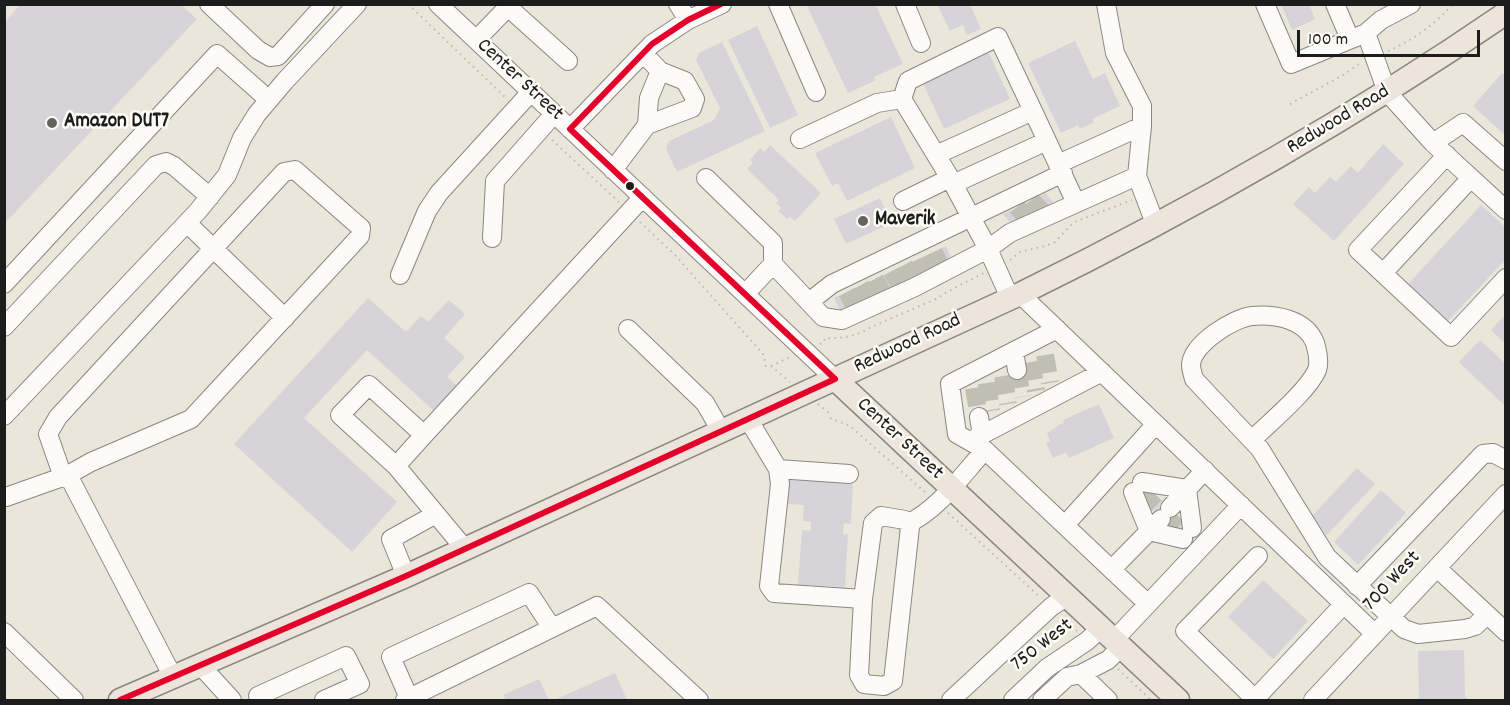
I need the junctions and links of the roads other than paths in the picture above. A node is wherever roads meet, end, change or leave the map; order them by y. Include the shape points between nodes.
1 (209, 4) edge
2 (325, 4) edge
3 (357, 4) edge
4 (438, 4) edge
5 (678, 4) edge
6 (722, 4) edge
7 (778, 4) edge
8 (905, 4) edge
9 (1106, 4) edge
10 (1265, 4) edge
11 (1335, 4) edge
12 (1411, 4) edge
13 (507, 6) edge
14 (1506, 13) edge
15 (688, 20) junction
16 (1358, 36) junction
17 (476, 40) junction
18 (921, 43) dead end
19 (642, 53) junction
20 (568, 61) dead end
21 (660, 71) junction
22 (531, 92) junction
23 (816, 92) dead end
24 (1387, 92) junction
25 (902, 99) junction
26 (269, 100) junction
27 (1033, 111) junction
28 (555, 114) junction
29 (647, 125) junction
30 (1142, 126) junction
31 (570, 129) junction
32 (800, 139) dead end
33 (1047, 141) junction
34 (1440, 149) junction
35 (936, 155) junction
36 (1506, 161) edge
37 (1061, 169) junction
38 (613, 170) junction
39 (1137, 176) junction
40 (706, 178) dead end
41 (1471, 178) junction
42 (952, 181) junction
43 (210, 197) junction
44 (643, 197) junction
45 (903, 201) dead end
46 (1076, 203) junction
47 (1029, 208) junction
48 (1506, 210) edge
49 (970, 216) junction
50 (186, 224) junction
51 (1156, 226) junction
52 (492, 238) dead end
53 (213, 248) junction
54 (988, 249) junction
55 (773, 264) junction
56 (1383, 273) junction
57 (400, 275) dead end
58 (893, 277) junction
59 (1506, 278) edge
60 (4, 284) edge
61 (745, 294) junction
62 (1015, 296) junction
63 (809, 302) junction
64 (285, 318) junction
65 (4, 327) edge
66 (628, 329) dead end
67 (1012, 361) junction
68 (1102, 372) junction
69 (835, 379) junction
70 (1010, 414) junction
71 (4, 416) edge
72 (748, 419) junction
73 (1156, 424) junction
74 (721, 431) junction
75 (424, 435) junction
76 (1252, 440) junction
77 (1506, 460) edge
78 (396, 466) junction
79 (778, 469) junction
80 (1204, 470) junction
81 (849, 474) dead end
82 (65, 476) junction
83 (950, 489) junction
84 (1187, 489) junction
85 (1506, 494) edge
86 (5, 496) edge
87 (1241, 505) junction
88 (1161, 511) junction
89 (436, 514) junction
90 (907, 524) junction
91 (1065, 525) junction
92 (465, 549) junction
93 (1258, 556) dead end
94 (1437, 568) junction
95 (1112, 569) junction
96 (406, 576) junction
97 (1358, 586) junction
98 (863, 599) junction
99 (1148, 604) junction
100 (1344, 604) junction
101 (1064, 606) junction
102 (1487, 615) junction
103 (1392, 617) junction
104 (552, 628) junction
105 (4, 632) edge
106 (1506, 632) edge
107 (1376, 634) junction
108 (1111, 644) junction
109 (201, 666) junction
110 (1081, 674) junction
111 (173, 677) junction
112 (74, 700) edge
113 (120, 700) edge
114 (232, 700) edge
115 (261, 700) edge
116 (324, 700) edge
117 (407, 700) edge
118 (699, 700) edge
119 (951, 700) edge
120 (1013, 700) edge
121 (1042, 700) edge
122 (1108, 700) edge
123 (1178, 700) edge
124 (1313, 700) edge

1 - 2 street via 270,57 278,56
3 - 26 street
4 - 17 street, Center Street
5 - 15 street
6 - 15 street
7 - 23 street
8 - 18 street
9 - 30 street via 1115,53 1142,106
10 - 16 street via 1291,64
11 - 16 street
12 - 16 street
13 - 17 street
13 - 20 street
14 - 24 main road, Redwood Road
15 - 19 street
16 - 24 street
17 - 22 street, Center Street
19 - 21 street
19 - 31 street
21 - 29 street via 649,98
21 - 29 street via 685,81 695,99 692,108
22 - 28 street, Center Street
22 - 57 street via 439,193 427,211
24 - 34 street
24 - 51 main road, Redwood Road
25 - 27 street via 908,81 998,37
25 - 32 street via 877,103
25 - 35 street
26 - 43 street via 242,138 227,175
26 - 60 street via 217,54
27 - 33 street
27 - 35 street
28 - 31 street, Center Street
28 - 52 street via 495,181
29 - 38 street
30 - 37 street
30 - 39 street
31 - 38 street, Center Street
33 - 37 street
33 - 42 street
34 - 36 street via 1463,123
34 - 41 street
34 - 56 street via 1358,250
35 - 42 street
37 - 46 street
37 - 47 street
38 - 44 street, Center Street
39 - 46 street
39 - 51 street
40 - 55 street via 773,243
41 - 48 street
41 - 56 street
42 - 45 street
42 - 49 street
43 - 50 street
43 - 65 street via 174,166 166,162 156,165
44 - 61 street, Center Street
44 - 75 street
46 - 47 street
47 - 49 street
47 - 54 street via 1010,233
49 - 54 street
49 - 58 street
50 - 53 street
50 - 71 street
51 - 62 main road, Redwood Road
53 - 64 street
53 - 64 street via 284,172 295,170 361,228 360,236
53 - 82 street via 58,417 48,434
54 - 58 street
54 - 62 street
55 - 61 street
55 - 63 street
56 - 59 street via 1450,337
58 - 63 street via 832,284
58 - 63 street via 842,320 823,317
61 - 69 street, Center Street
62 - 67 street
62 - 69 main road, Redwood Road
64 - 82 street via 191,419
66 - 74 street via 705,403
67 - 68 street
67 - 70 street via 950,384 957,434
68 - 70 street
68 - 73 street
69 - 72 main road, Redwood Road
69 - 83 main road, Center Street
70 - 83 street
70 - 91 street
72 - 74 main road, Redwood Road
72 - 79 street
73 - 80 street
73 - 91 street
74 - 92 main road, Redwood Road
75 - 78 street
75 - 78 street via 369,385 340,415
76 - 76 street via 1194,379 1191,365 1195,352 1225,327 1250,316 1280,317 1301,325 1312,335 1318,368 1305,387
76 - 97 street via 1326,557
77 - 97 street via 1493,453 1483,454
78 - 89 street
79 - 81 street
79 - 98 street via 780,484 769,586 774,593
80 - 84 street
80 - 87 street
82 - 86 street
82 - 111 street
83 - 90 street
83 - 101 main road, Center Street
84 - 88 street
84 - 88 street
84 - 88 street
85 - 94 street, 700 West
87 - 99 street
87 - 100 street
88 - 95 street
89 - 92 street
89 - 96 street via 391,538
90 - 98 street via 905,520 881,516 873,523
90 - 98 street via 910,527 893,681 884,686 864,684 859,675
91 - 95 street
92 - 96 main road, Redwood Road
93 - 100 street via 1185,631 1255,699
94 - 102 street
94 - 103 street, 700 West
95 - 99 street
96 - 109 main road, Redwood Road
97 - 103 street
99 - 108 street
100 - 107 street
101 - 108 main road, Center Street
101 - 119 street via 1051,607
102 - 103 street via 1475,626 1418,634 1404,629
102 - 106 street
103 - 107 street, 700 West
104 - 117 street
104 - 117 street via 529,593 391,657
104 - 118 street via 597,606
105 - 112 street
107 - 124 street, 700 West
108 - 110 street
108 - 120 street, 750 West via 1087,641 1041,672
108 - 123 main road, Center Street
109 - 111 main road, Redwood Road
109 - 114 street
110 - 121 street via 1067,676
110 - 122 street
111 - 113 main road, Redwood Road
115 - 116 street via 258,696 346,656 360,684

